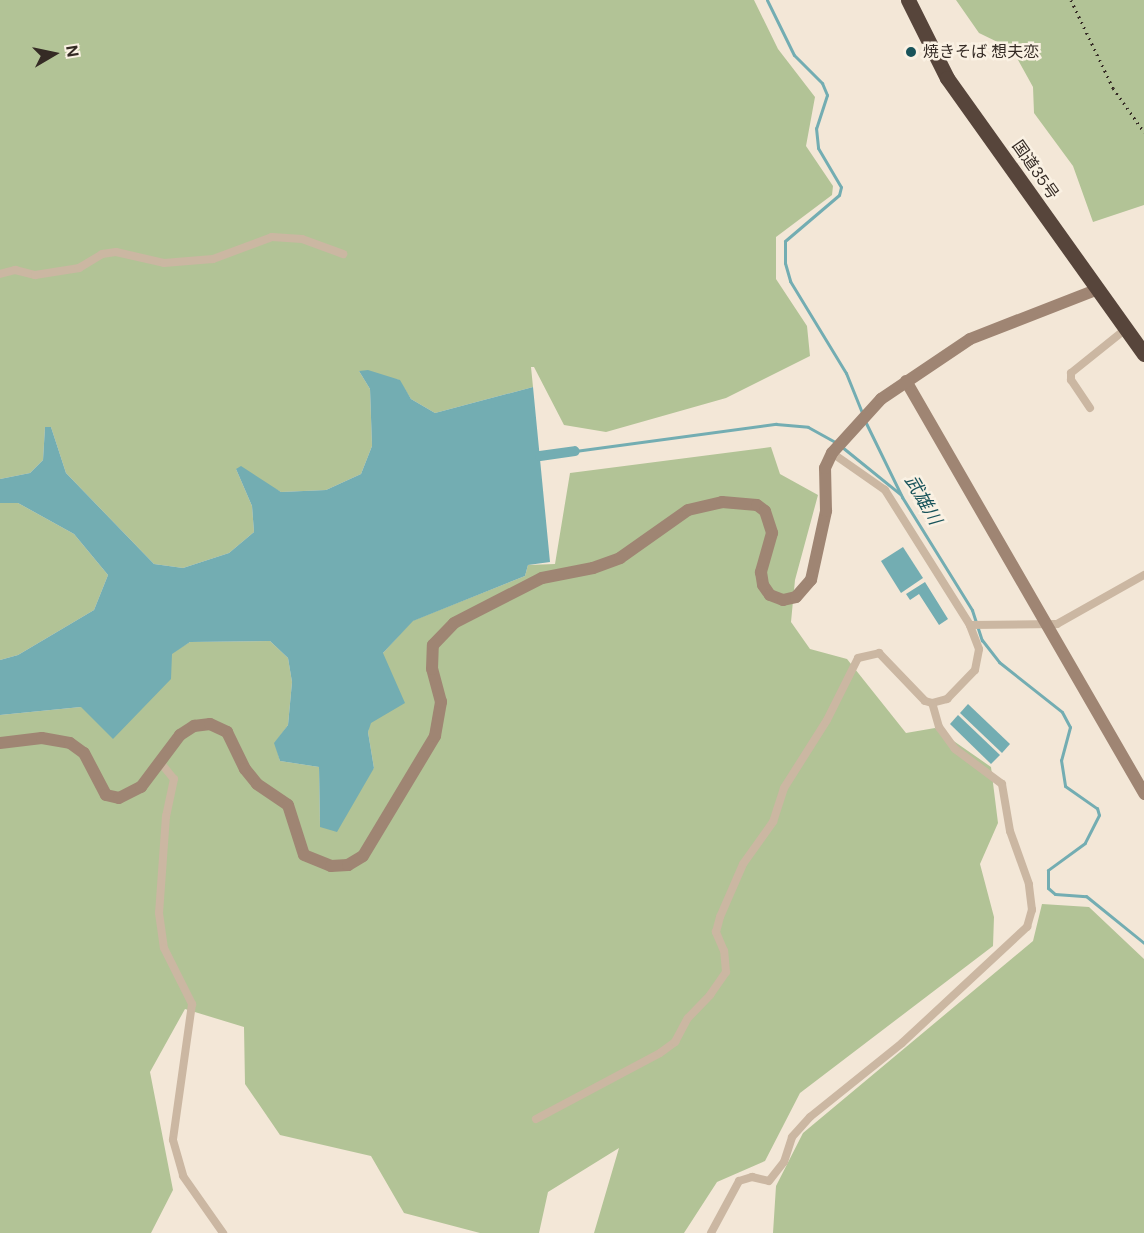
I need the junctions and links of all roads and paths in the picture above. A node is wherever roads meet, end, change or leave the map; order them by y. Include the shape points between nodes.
1 (909, 0) edge
2 (343, 254) dead end
3 (0, 274) edge
4 (1098, 289) junction
5 (1126, 329) junction
6 (1144, 354) edge
7 (906, 381) junction
8 (1090, 408) dead end
9 (837, 448) junction
10 (1144, 575) edge
11 (970, 625) junction
12 (1048, 626) junction
13 (932, 703) junction
14 (0, 742) edge
15 (160, 762) junction
16 (1144, 794) edge
17 (536, 1119) dead end
18 (224, 1233) edge
19 (711, 1233) edge

1 - 4 highway, 国道35号 via 947,78
2 - 3 street via 302,238 272,237 202,260 164,262 116,252 102,254 79,268 35,275 15,270
4 - 5 highway, 国道35号
4 - 7 street via 970,339
5 - 6 highway, 国道35号
5 - 8 street via 1071,373 1071,380
7 - 9 street via 878,402
7 - 12 street
9 - 11 street via 885,490
9 - 15 street via 825,468 826,511 811,580 796,597 783,600 770,595 763,585 761,572 772,533 765,511 757,506 722,502 688,510 620,558 542,578 454,623 433,645 432,669 441,702 435,736 363,856 348,865 331,866 304,855 288,805 257,784 227,732 210,724 194,726 180,735
10 - 12 street
11 - 12 street
11 - 13 street via 979,650 975,670 947,699
12 - 16 street
13 - 17 street via 925,701 879,653 858,658 827,720 784,788 773,822 743,864 716,932 724,951 726,972 710,995 688,1018 675,1042 660,1053
13 - 19 street via 939,727 955,749 1002,784 1010,831 1029,884 1031,918 1021,936 967,985 810,1117 792,1137 784,1162 769,1181 752,1177 739,1181
14 - 15 street via 42,738 70,743 84,753 106,795 118,798 141,787
15 - 18 street via 174,779 166,816 159,913 164,948 192,1004 173,1140 183,1176

